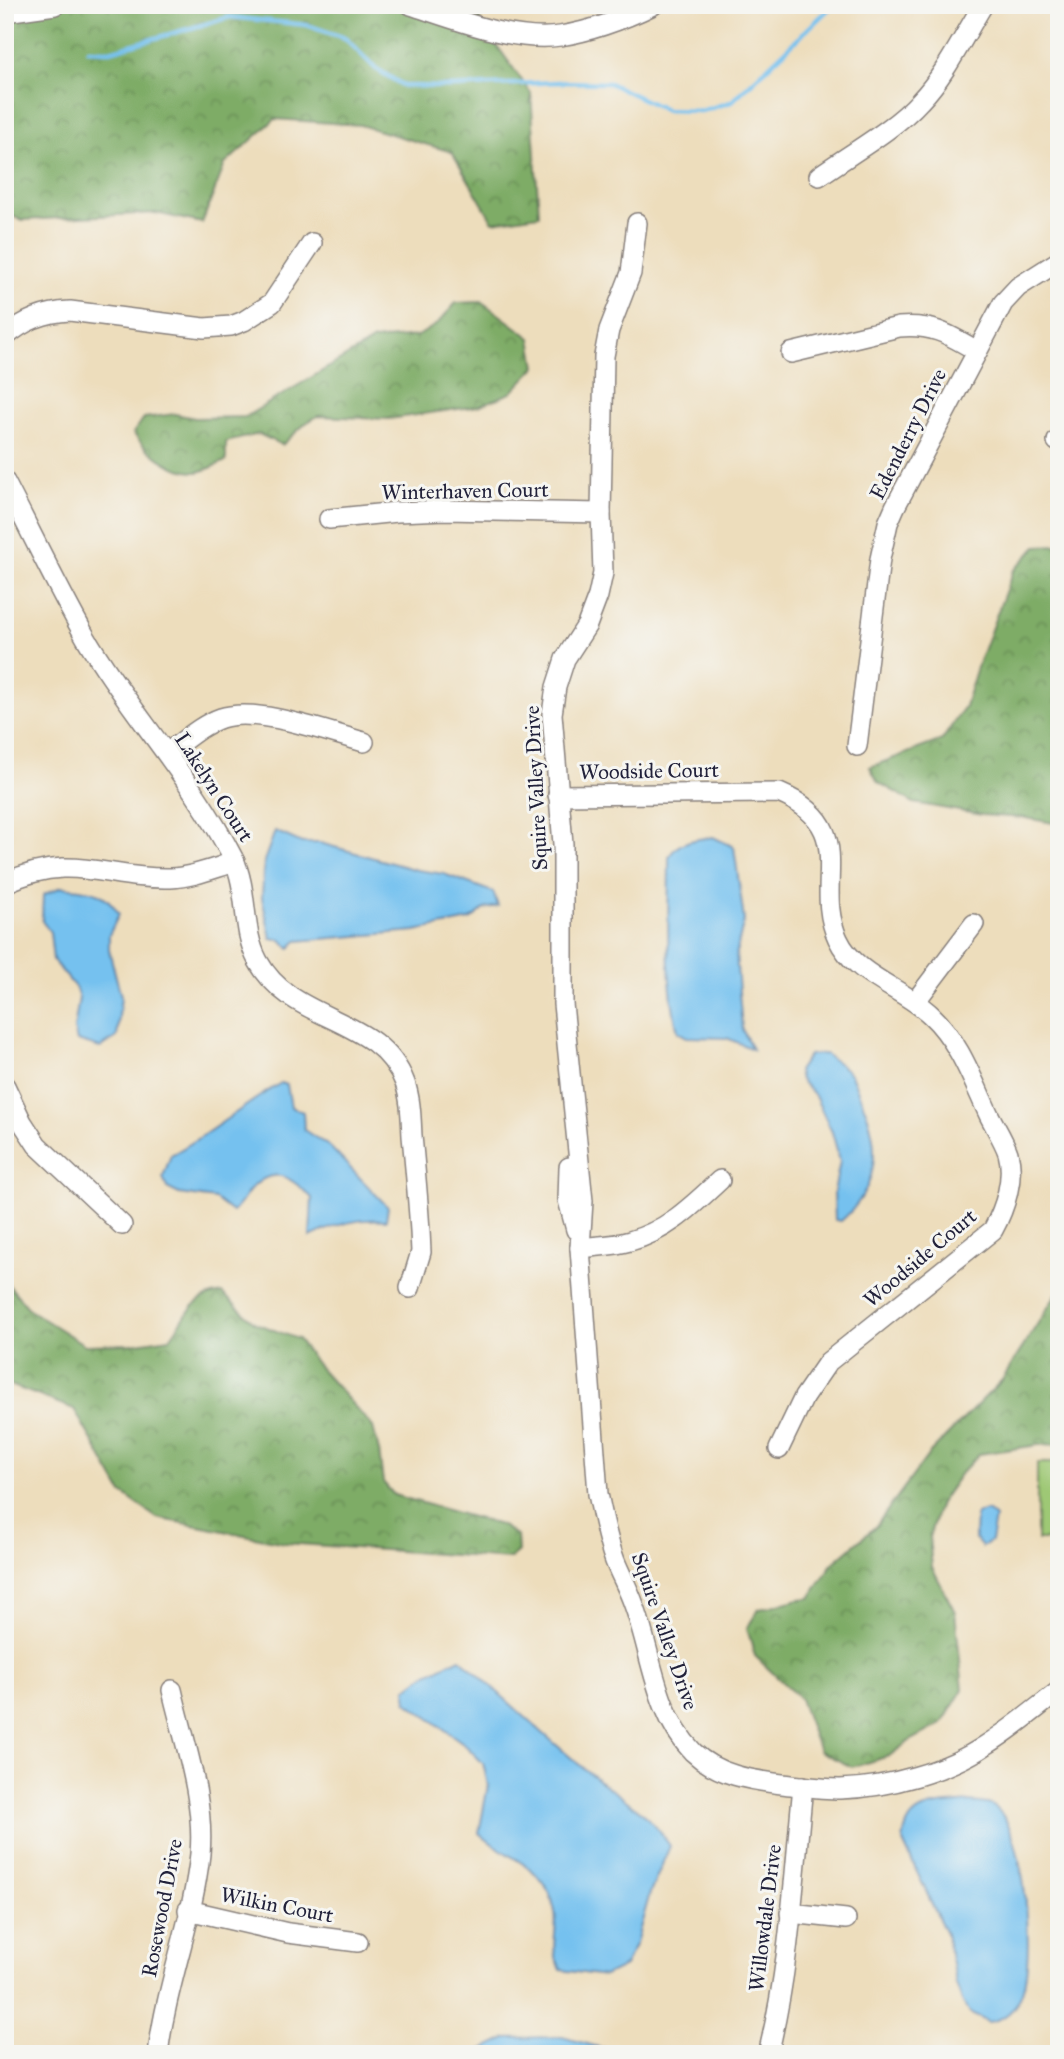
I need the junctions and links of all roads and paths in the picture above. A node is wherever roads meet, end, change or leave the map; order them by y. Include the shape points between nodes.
1 (55, 5) edge
2 (411, 5) edge
3 (653, 5) edge
4 (983, 5) edge
5 (5, 12) edge
6 (819, 176) dead end
7 (637, 223) dead end
8 (312, 243) dead end
9 (1059, 261) edge
10 (5, 337) edge
11 (977, 351) junction
12 (792, 353) dead end
13 (5, 482) edge
14 (601, 513) junction
15 (329, 519) dead end
16 (364, 742) dead end
17 (856, 746) dead end
18 (167, 753) junction
19 (558, 795) junction
20 (235, 862) junction
21 (5, 883) edge
22 (974, 924) dead end
23 (915, 1002) junction
24 (5, 1086) edge
25 (720, 1180) dead end
26 (122, 1225) dead end
27 (580, 1248) junction
28 (410, 1288) dead end
29 (779, 1450) dead end
30 (172, 1690) dead end
31 (1059, 1691) edge
32 (803, 1786) junction
33 (188, 1910) junction
34 (790, 1913) junction
35 (846, 1919) dead end
36 (358, 1942) dead end
37 (158, 2054) edge
38 (768, 2054) edge

1 - 5 street
2 - 3 street via 480,27 537,37 624,19
4 - 6 street via 919,102
7 - 14 street, Squire Valley Drive via 631,273 604,356
8 - 10 street via 272,303 231,326 204,328 70,311 22,324
9 - 11 street, Edenderry Drive via 1018,287 1003,303
11 - 12 street via 945,332 915,326
11 - 17 street, Edenderry Drive via 888,523
13 - 18 street, Lakelyn Court via 86,638
14 - 15 street, Winterhaven Court via 446,510
14 - 19 street, Squire Valley Drive via 603,573 598,596 587,625 565,659 552,713
16 - 18 street via 275,719 234,715 206,725
18 - 20 street, Lakelyn Court
19 - 23 street, Woodside Court via 779,793 791,798 813,815 831,851 830,909 838,940 855,962
19 - 27 street, Squire Valley Drive via 563,857 563,1004 583,1201
20 - 21 street via 174,878 86,867 47,868
20 - 28 street, Lakelyn Court via 252,944 272,979 294,1000 380,1046 406,1085 421,1252
22 - 23 street
23 - 29 street, Woodside Court via 956,1045 1008,1154 1008,1192 993,1230 984,1239 828,1362 804,1397
24 - 26 street via 37,1145
25 - 27 street via 679,1218 654,1233
27 - 32 street, Squire Valley Drive via 598,1494 615,1560 635,1605 669,1719 695,1754 725,1772
30 - 33 street, Rosewood Drive via 200,1826 200,1854
31 - 32 street, Squire Valley Drive via 984,1747 945,1766 906,1779 841,1789
32 - 34 street, Willowdale Drive
33 - 36 street, Wilkin Court via 288,1933
33 - 37 street, Rosewood Drive
34 - 35 street
34 - 38 street, Willowdale Drive

